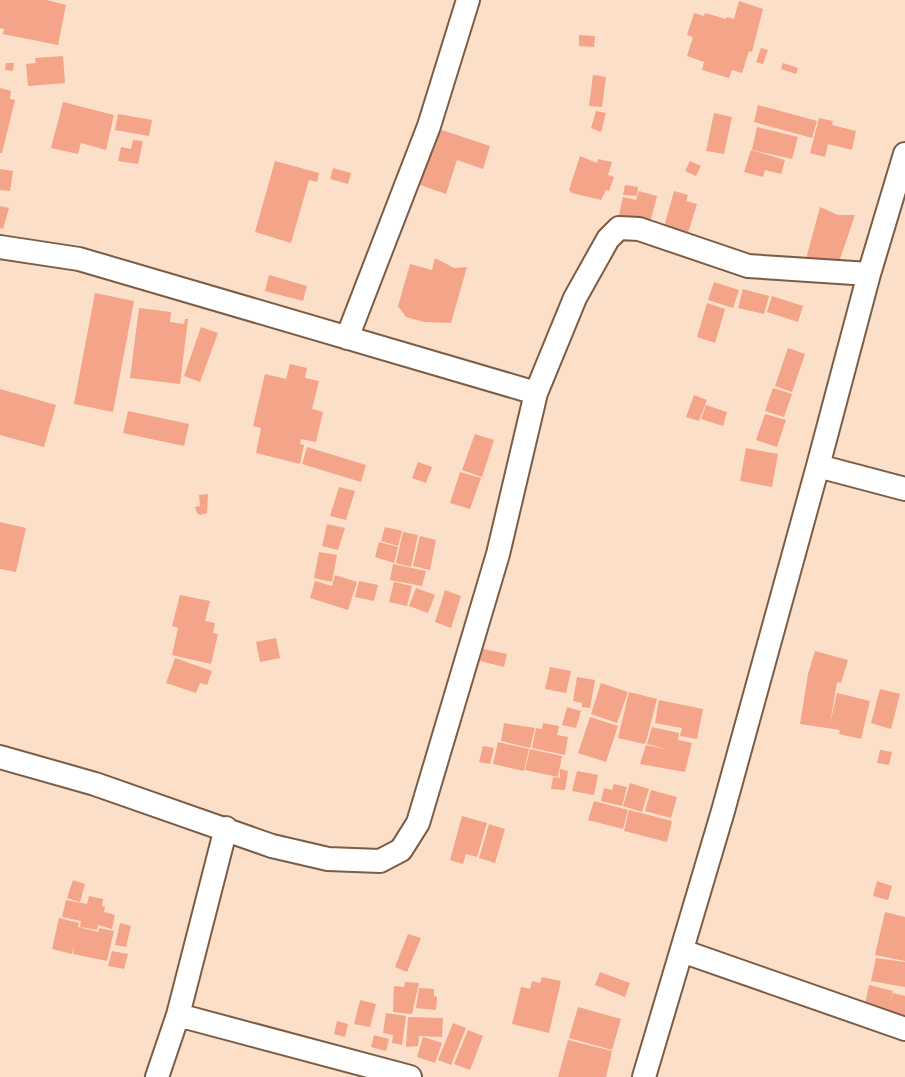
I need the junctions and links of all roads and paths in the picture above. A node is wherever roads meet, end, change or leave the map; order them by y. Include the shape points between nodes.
1 (468, 0) edge
2 (905, 154) edge
3 (0, 247) edge
4 (868, 274) junction
5 (347, 338) junction
6 (536, 393) junction
7 (818, 466) junction
8 (905, 489) edge
9 (0, 757) edge
10 (226, 828) junction
11 (682, 951) junction
12 (178, 1016) junction
13 (905, 1029) edge
14 (156, 1077) edge
15 (410, 1077) edge
16 (644, 1077) edge

1 - 5 street via 429,126
2 - 4 street
3 - 5 street via 79,259
4 - 6 street via 748,266 639,229 619,228 608,239 575,298
4 - 7 street
5 - 6 street
6 - 10 street via 498,554 418,823 401,850 380,861 328,859 272,846
7 - 8 street
7 - 11 street
9 - 10 street
10 - 12 street
11 - 13 street
11 - 16 street
12 - 14 street
12 - 15 street

